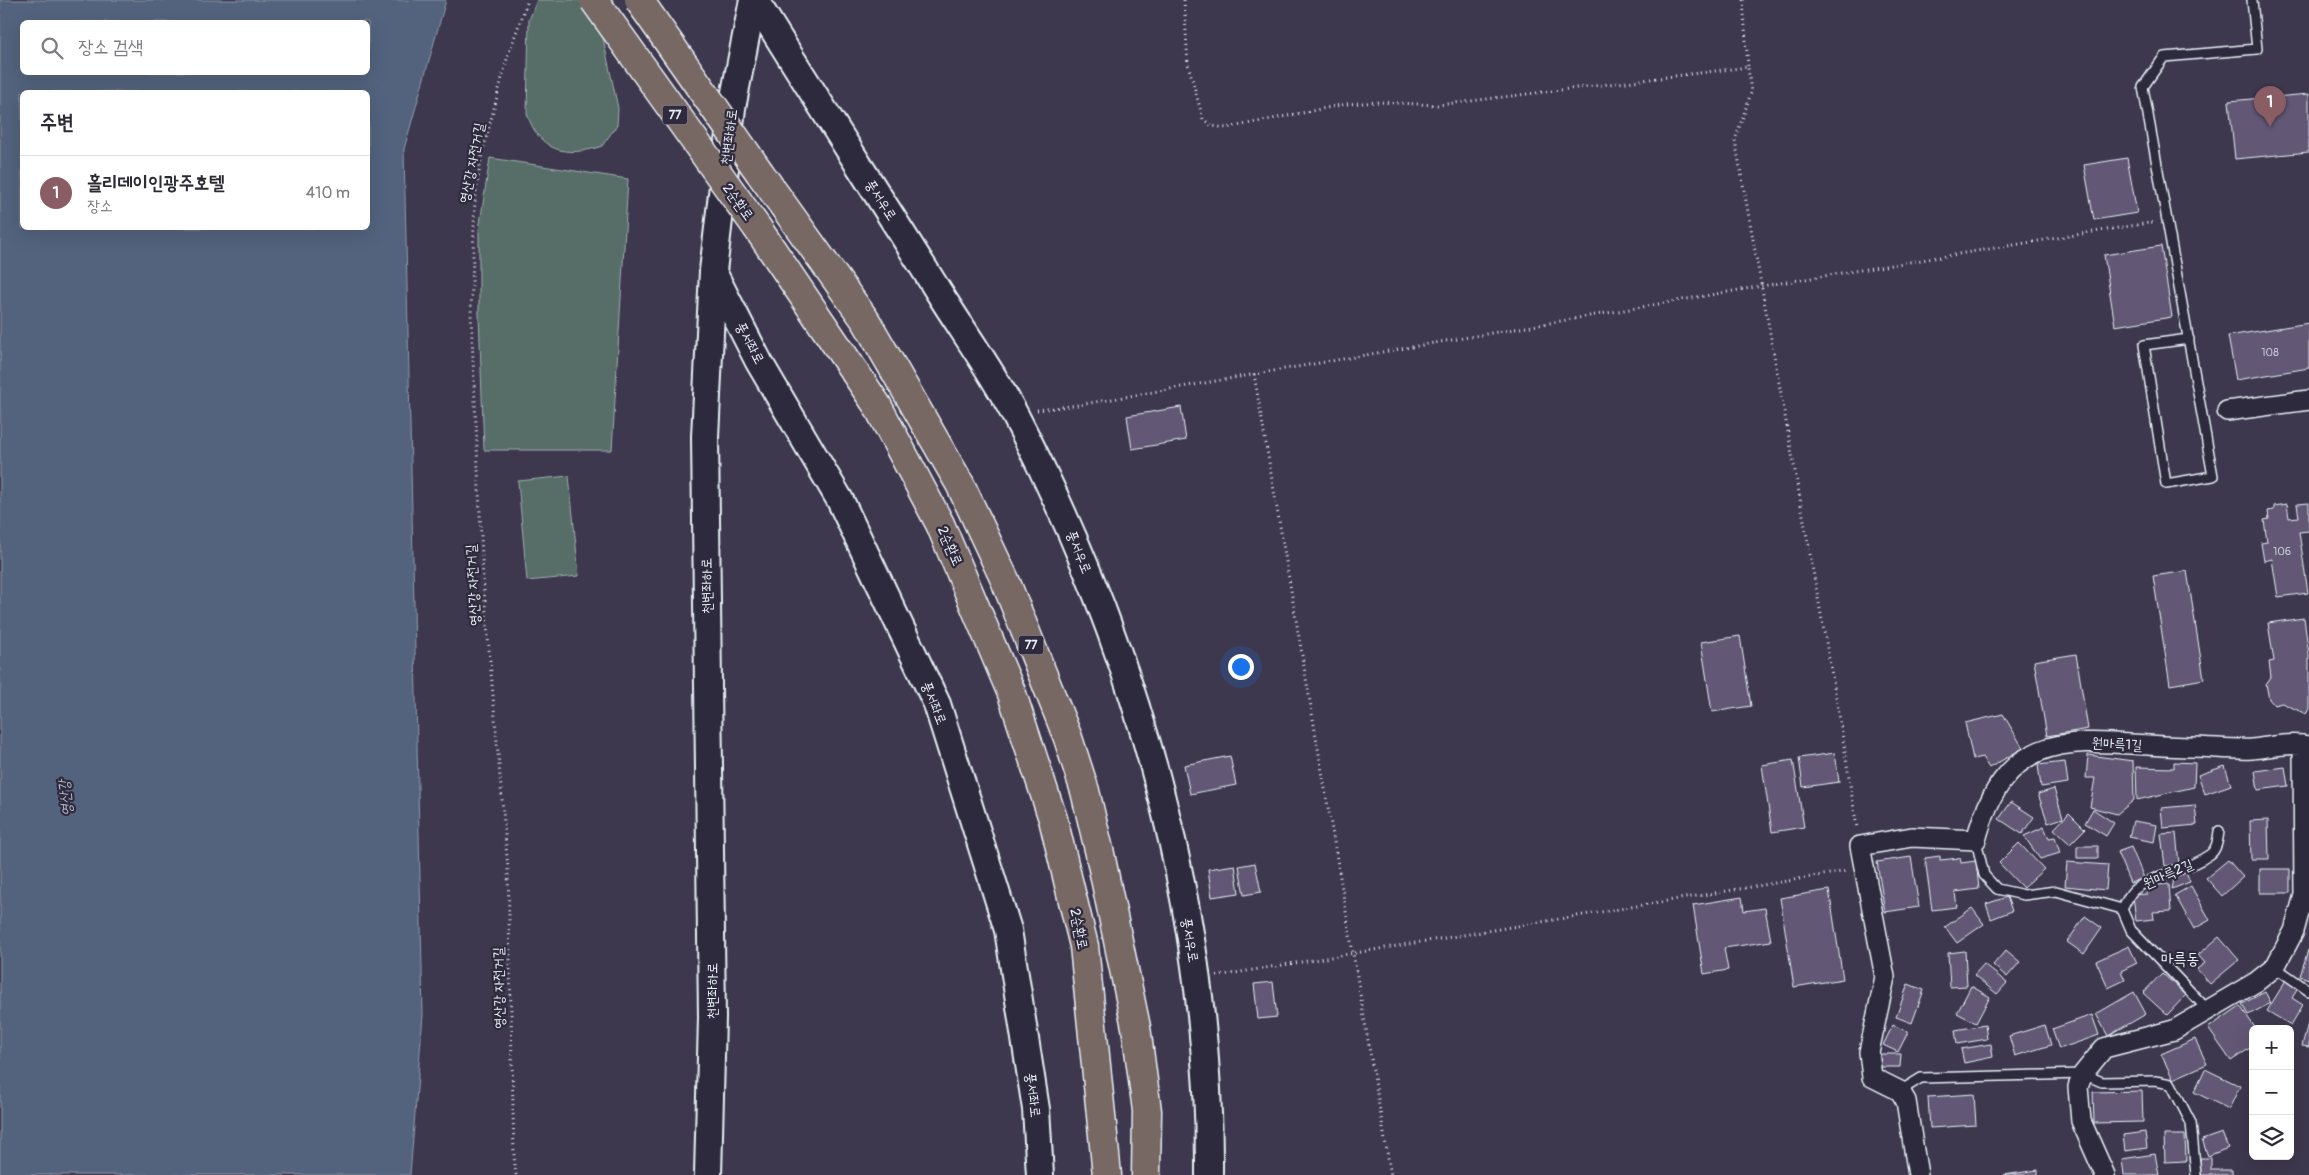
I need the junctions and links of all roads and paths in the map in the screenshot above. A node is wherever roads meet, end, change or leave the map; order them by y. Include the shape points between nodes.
1 (528, 0) edge
2 (594, 0) edge
3 (639, 0) edge
4 (754, 0) edge
5 (1184, 0) edge
6 (1743, 0) edge
7 (2252, 0) edge
8 (1748, 66) junction
9 (2167, 220) junction
10 (713, 271) junction
11 (1762, 286) junction
12 (2189, 339) junction
13 (1254, 374) junction
14 (2309, 400) edge
15 (1014, 412) junction
16 (2227, 412) dead end
17 (2306, 745) edge
18 (2219, 831) dead end
19 (1976, 840) junction
20 (1860, 846) junction
21 (1864, 868) junction
22 (2122, 909) junction
23 (1352, 953) junction
24 (2276, 967) junction
25 (1197, 979) junction
26 (2309, 991) edge
27 (2207, 1009) junction
28 (2083, 1074) junction
29 (1900, 1091) junction
30 (1147, 1111) junction
31 (1105, 1166) edge
32 (516, 1175) edge
33 (708, 1175) edge
34 (1040, 1175) edge
35 (1146, 1175) edge
36 (1160, 1175) edge
37 (1209, 1175) edge
38 (1391, 1175) edge
39 (1918, 1175) edge
40 (2105, 1175) edge
41 (2196, 1175) edge

1 - 32 path, 영산강 자전거길 via 508,55 482,154 475,197 471,314 483,579 508,869
2 - 31 highway, 2순환로 / 77, bridge via 758,229 877,405 940,524 1012,694 1053,819 1084,946
3 - 30 highway, 77, bridge via 866,321 960,484 1009,589 1065,729 1085,791 1134,1018
4 - 10 street, 천변좌하로 via 732,108
4 - 15 street, 풍서우로
5 - 8 path via 1188,64 1203,119 1212,126 1227,128 1346,104 1438,105
6 - 8 path
7 - 9 lane via 2256,49 2164,56 2143,87
8 - 11 path via 1751,93 1735,140
9 - 11 path
9 - 12 lane
10 - 33 street, 천변좌하로 via 705,437 712,1017
10 - 34 street, 풍서좌로 via 759,362 840,500 937,704 1008,930 1036,1109
11 - 13 path
11 - 20 path via 1840,714
12 - 12 lane via 2213,476 2166,484 2144,345
13 - 15 path via 1078,405
13 - 23 path
14 - 16 street
15 - 25 street, 풍서우로 via 1077,543 1129,685 1171,833
17 - 19 street, 원마륵1길 via 2278,744 2251,749 2107,741 2060,743 2021,760 1999,784 1983,815
17 - 24 street via 2304,895 2294,931
18 - 22 lane, 원마륵2길 via 2217,844 2210,855 2175,872 2157,876 2133,890
19 - 20 street via 1912,837
19 - 22 lane, 원마륵1길 via 1984,875 1997,889 2024,895 2056,891
20 - 21 street
21 - 23 path
21 - 29 street via 1885,977 1869,1052 1872,1077
22 - 27 lane via 2130,930
23 - 25 path
23 - 38 path
24 - 26 lane
24 - 27 street
25 - 37 street, 풍서우로 via 1210,1123
27 - 28 street via 2174,1030 2104,1048
28 - 29 lane via 1921,1078
28 - 40 street via 2078,1087 2080,1121
28 - 41 lane via 2102,1082 2155,1081 2171,1084 2192,1124
29 - 39 street via 1906,1101
30 - 35 highway, 77
30 - 36 highway

